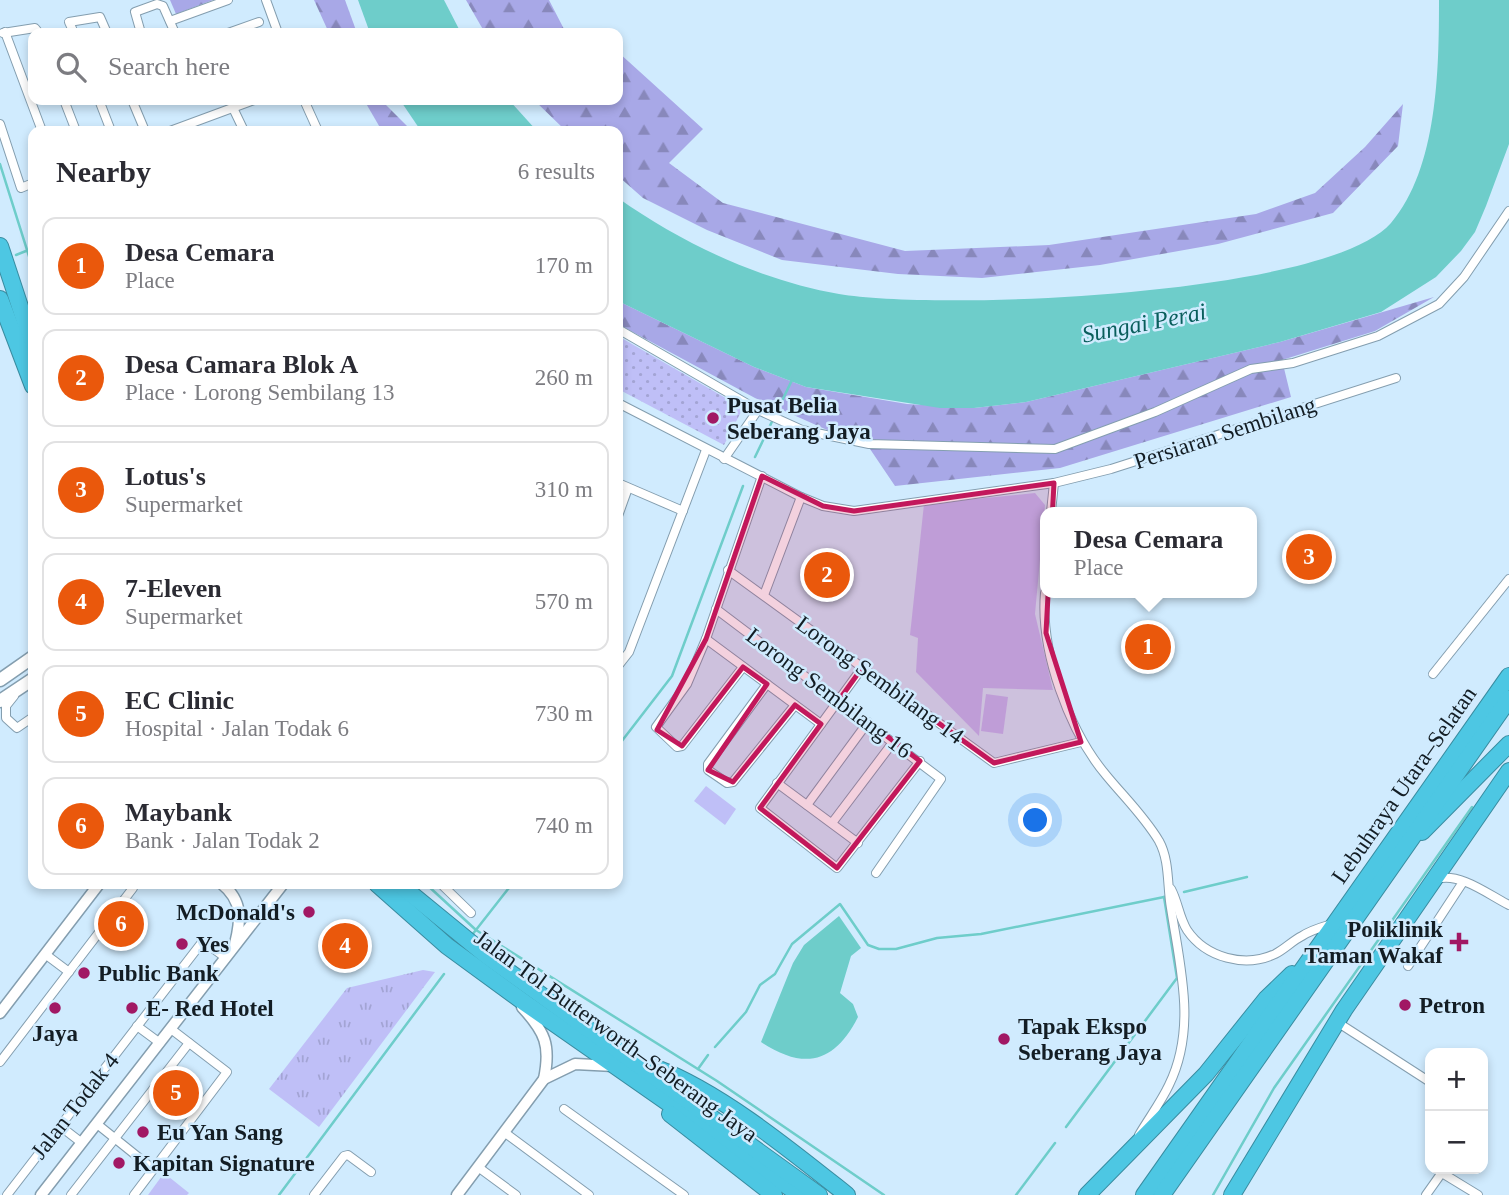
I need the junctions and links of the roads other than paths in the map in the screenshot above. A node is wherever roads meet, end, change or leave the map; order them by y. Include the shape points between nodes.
1 (228, 0) edge
2 (266, 0) edge
3 (170, 21) junction
4 (260, 22) dead end
5 (72, 28) edge
6 (105, 28) edge
7 (140, 28) edge
8 (173, 28) edge
9 (243, 28) edge
10 (276, 28) edge
11 (28, 31) edge
12 (2, 33) edge
13 (28, 97) edge
14 (31, 105) edge
15 (66, 105) edge
16 (101, 105) edge
17 (137, 105) edge
18 (241, 105) edge
19 (306, 105) edge
20 (233, 108) junction
21 (0, 124) edge
22 (40, 126) edge
23 (74, 126) edge
24 (109, 126) edge
25 (144, 126) edge
26 (184, 126) edge
27 (242, 126) edge
28 (316, 126) edge
29 (28, 185) edge
30 (1509, 211) edge
31 (0, 246) edge
32 (0, 299) edge
33 (28, 331) edge
34 (623, 332) edge
35 (28, 373) edge
36 (1396, 378) dead end
37 (623, 405) edge
38 (758, 410) junction
39 (706, 450) junction
40 (724, 459) junction
41 (762, 476) junction
42 (1054, 483) junction
43 (623, 486) edge
44 (628, 488) junction
45 (801, 497) junction
46 (623, 502) edge
47 (1052, 507) edge
48 (683, 511) junction
49 (728, 570) junction
50 (1509, 579) edge
51 (764, 595) junction
52 (1045, 598) edge
53 (716, 609) junction
54 (706, 639) junction
55 (28, 660) edge
56 (623, 660) edge
57 (743, 667) junction
58 (863, 668) junction
59 (1433, 674) dead end
60 (1509, 676) edge
61 (0, 680) edge
62 (28, 682) edge
63 (28, 683) edge
64 (767, 684) junction
65 (1509, 699) edge
66 (839, 700) junction
67 (0, 701) edge
68 (795, 705) junction
69 (28, 720) edge
70 (868, 722) junction
71 (821, 724) junction
72 (894, 741) junction
73 (1082, 742) junction
74 (1509, 744) edge
75 (920, 761) junction
76 (1509, 771) edge
77 (777, 783) junction
78 (807, 805) junction
79 (832, 823) junction
80 (858, 842) junction
81 (1406, 844) junction
82 (1452, 853) junction
83 (876, 873) dead end
84 (1463, 882) junction
85 (1432, 883) junction
86 (1170, 887) junction
87 (95, 889) edge
88 (132, 889) edge
89 (228, 889) edge
90 (279, 889) edge
91 (383, 889) edge
92 (405, 889) edge
93 (446, 889) edge
94 (1509, 905) edge
95 (471, 913) dead end
96 (1335, 923) junction
97 (234, 948) junction
98 (45, 954) junction
99 (226, 958) junction
100 (1306, 964) junction
101 (1408, 966) dead end
102 (68, 972) junction
103 (503, 987) junction
104 (0, 1013) edge
105 (1337, 1022) junction
106 (137, 1026) junction
107 (171, 1030) junction
108 (189, 1043) junction
109 (160, 1044) junction
110 (0, 1062) edge
111 (630, 1068) junction
112 (544, 1079) junction
113 (1425, 1079) edge
114 (564, 1109) dead end
115 (97, 1124) junction
116 (60, 1126) junction
117 (504, 1132) junction
118 (1195, 1136) junction
119 (115, 1139) junction
120 (82, 1143) junction
121 (1130, 1152) junction
122 (478, 1167) junction
123 (153, 1169) junction
124 (371, 1172) dead end
125 (1441, 1174) edge
126 (1447, 1174) edge
127 (7, 1195) edge
128 (41, 1195) edge
129 (71, 1195) edge
130 (134, 1195) edge
131 (314, 1195) edge
132 (457, 1195) edge
133 (516, 1195) edge
134 (589, 1195) edge
135 (684, 1195) edge
136 (774, 1195) edge
137 (800, 1195) edge
138 (819, 1195) edge
139 (846, 1195) edge
140 (1087, 1195) edge
141 (1144, 1195) edge
142 (1162, 1195) edge
143 (1231, 1195) edge
144 (1426, 1195) edge
145 (1478, 1195) edge

1 - 3 street
2 - 10 street
3 - 7 street via 163,6 157,4 137,10 134,15
3 - 8 street
4 - 9 street
5 - 6 street via 69,22 100,17
11 - 12 street
12 - 13 street
14 - 22 street
15 - 23 street
16 - 24 street
17 - 25 street
18 - 20 street
19 - 28 street
20 - 26 street
20 - 27 street
21 - 29 street via 21,188
30 - 38 street via 1464,277 1438,304 1378,336 1293,363 1251,369 1066,446 869,444 802,430
31 - 33 highway
32 - 35 highway
34 - 38 street
36 - 42 street, Persiaran Sembilang
37 - 39 street, Persiaran Sembilang
38 - 40 street
39 - 40 street, Persiaran Sembilang
39 - 48 street
40 - 41 street, Persiaran Sembilang
41 - 45 street, Persiaran Sembilang
41 - 49 street
42 - 45 street, Persiaran Sembilang via 854,511
42 - 47 street
43 - 44 street
44 - 46 street
44 - 48 street
45 - 51 street
48 - 56 street
49 - 51 street, Lorong Sembilang 14
49 - 53 street
50 - 59 street
51 - 58 street, Lorong Sembilang 14
52 - 73 street via 1052,658
53 - 54 street
53 - 66 street, Lorong Sembilang 16
54 - 57 street
54 - 57 street via 687,684 657,730 679,748
55 - 61 main road
57 - 64 street
58 - 66 street
58 - 73 street, Lorong Sembilang 14 via 994,762
60 - 96 highway, Lebuhraya Utara–Selatan
62 - 67 main road
63 - 69 street via 6,706 6,719 17,728
64 - 68 street
64 - 68 street via 707,768 727,783 733,782
65 - 81 highway, Lebuhraya Utara–Selatan
66 - 70 street, Lorong Sembilang 16
66 - 71 street
68 - 71 street
70 - 72 street, Lorong Sembilang 16
70 - 78 street
71 - 77 street
72 - 75 street, Lorong Sembilang 16
72 - 79 street
73 - 86 street via 1139,810 1159,842
74 - 81 highway via 1447,810
75 - 80 street
75 - 83 street, Lorong Sembilang 16 via 941,779
76 - 82 highway
77 - 78 street
77 - 80 street via 760,808 835,867
78 - 79 street
79 - 80 street
81 - 118 highway, Lebuhraya Utara–Selatan
82 - 84 street via 1450,869
82 - 85 highway
84 - 85 street via 1443,877
84 - 94 street
84 - 101 street
85 - 105 highway
86 - 96 street via 1194,938 1227,958 1267,957 1303,935
86 - 121 street via 1184,989 1183,1039 1170,1084
87 - 98 street
88 - 102 street
89 - 97 street via 239,906
90 - 97 street, Jalan Todak 4
91 - 103 highway, Jalan Tol Butterworth–Seberang Jaya via 447,946
92 - 111 highway, Jalan Tol Butterworth–Seberang Jaya
93 - 95 street
96 - 100 highway, Lebuhraya Utara–Selatan
97 - 99 street, Jalan Todak 4
98 - 102 street
98 - 104 street
99 - 106 street, Jalan Todak 4 via 203,941
99 - 107 street, Jalan Todak 4
100 - 118 highway, Lebuhraya Utara–Selatan
100 - 121 highway via 1275,988 1206,1074
102 - 110 street
103 - 111 highway, Jalan Tol Butterworth–Seberang Jaya
103 - 112 street via 545,1037 549,1056
105 - 113 street
105 - 143 highway
106 - 109 street
106 - 116 street, Jalan Todak 4
107 - 108 street
107 - 109 street, Jalan Todak 4
108 - 119 street
108 - 123 street via 227,1072
109 - 115 street, Jalan Todak 4
111 - 112 street via 575,1065
111 - 136 highway via 661,1108
111 - 137 highway, Jalan Tol Butterworth–Seberang Jaya
111 - 138 highway, Jalan Tol Butterworth–Seberang Jaya
111 - 139 highway via 676,1076 748,1121
112 - 117 street
114 - 135 street
115 - 119 street
115 - 120 street, Jalan Todak 4
116 - 120 street
116 - 127 street, Jalan Todak 4
117 - 122 street
117 - 134 street
118 - 141 highway, Lebuhraya Utara–Selatan
118 - 142 highway, Lebuhraya Utara–Selatan
119 - 123 street
119 - 129 street
120 - 128 street, Jalan Todak 4
121 - 140 highway
122 - 132 street
122 - 133 street
123 - 130 street
124 - 131 street via 344,1156
125 - 144 street
126 - 145 street

